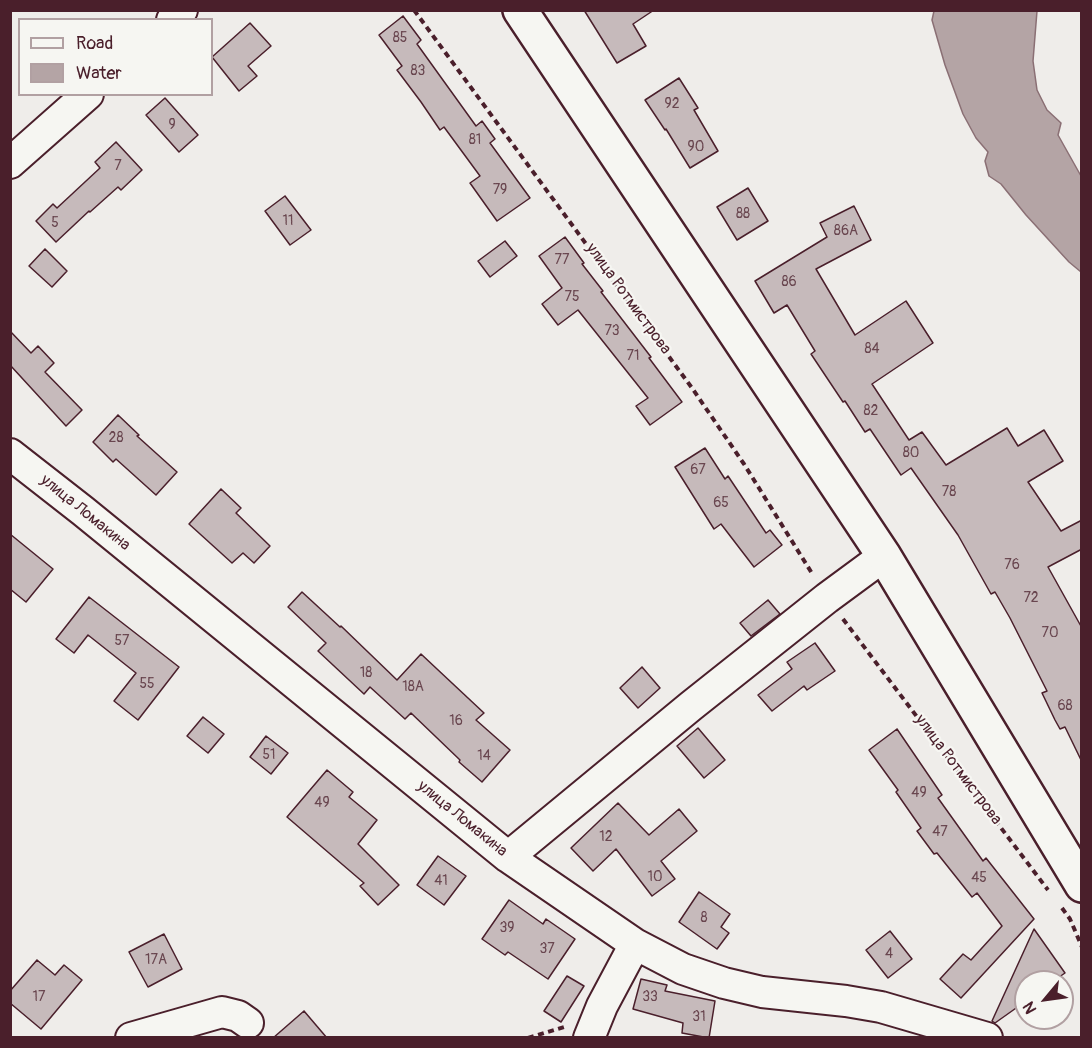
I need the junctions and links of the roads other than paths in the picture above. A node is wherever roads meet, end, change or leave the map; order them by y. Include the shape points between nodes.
1 (520, 10) edge
2 (86, 96) edge
3 (10, 163) edge
4 (10, 454) edge
5 (884, 556) junction
6 (508, 857) junction
7 (1069, 892) edge
8 (635, 944) junction
9 (248, 1023) dead end
10 (582, 1031) edge
11 (131, 1038) edge
12 (987, 1038) edge

1 - 5 street
2 - 3 street
4 - 6 street, улица Ломакина
5 - 6 street via 691,706
5 - 7 street
6 - 8 street, улица Ломакина
8 - 10 street via 602,1006
8 - 12 street, улица Ломакина via 682,969 724,983 881,1008
9 - 11 street via 222,1012

